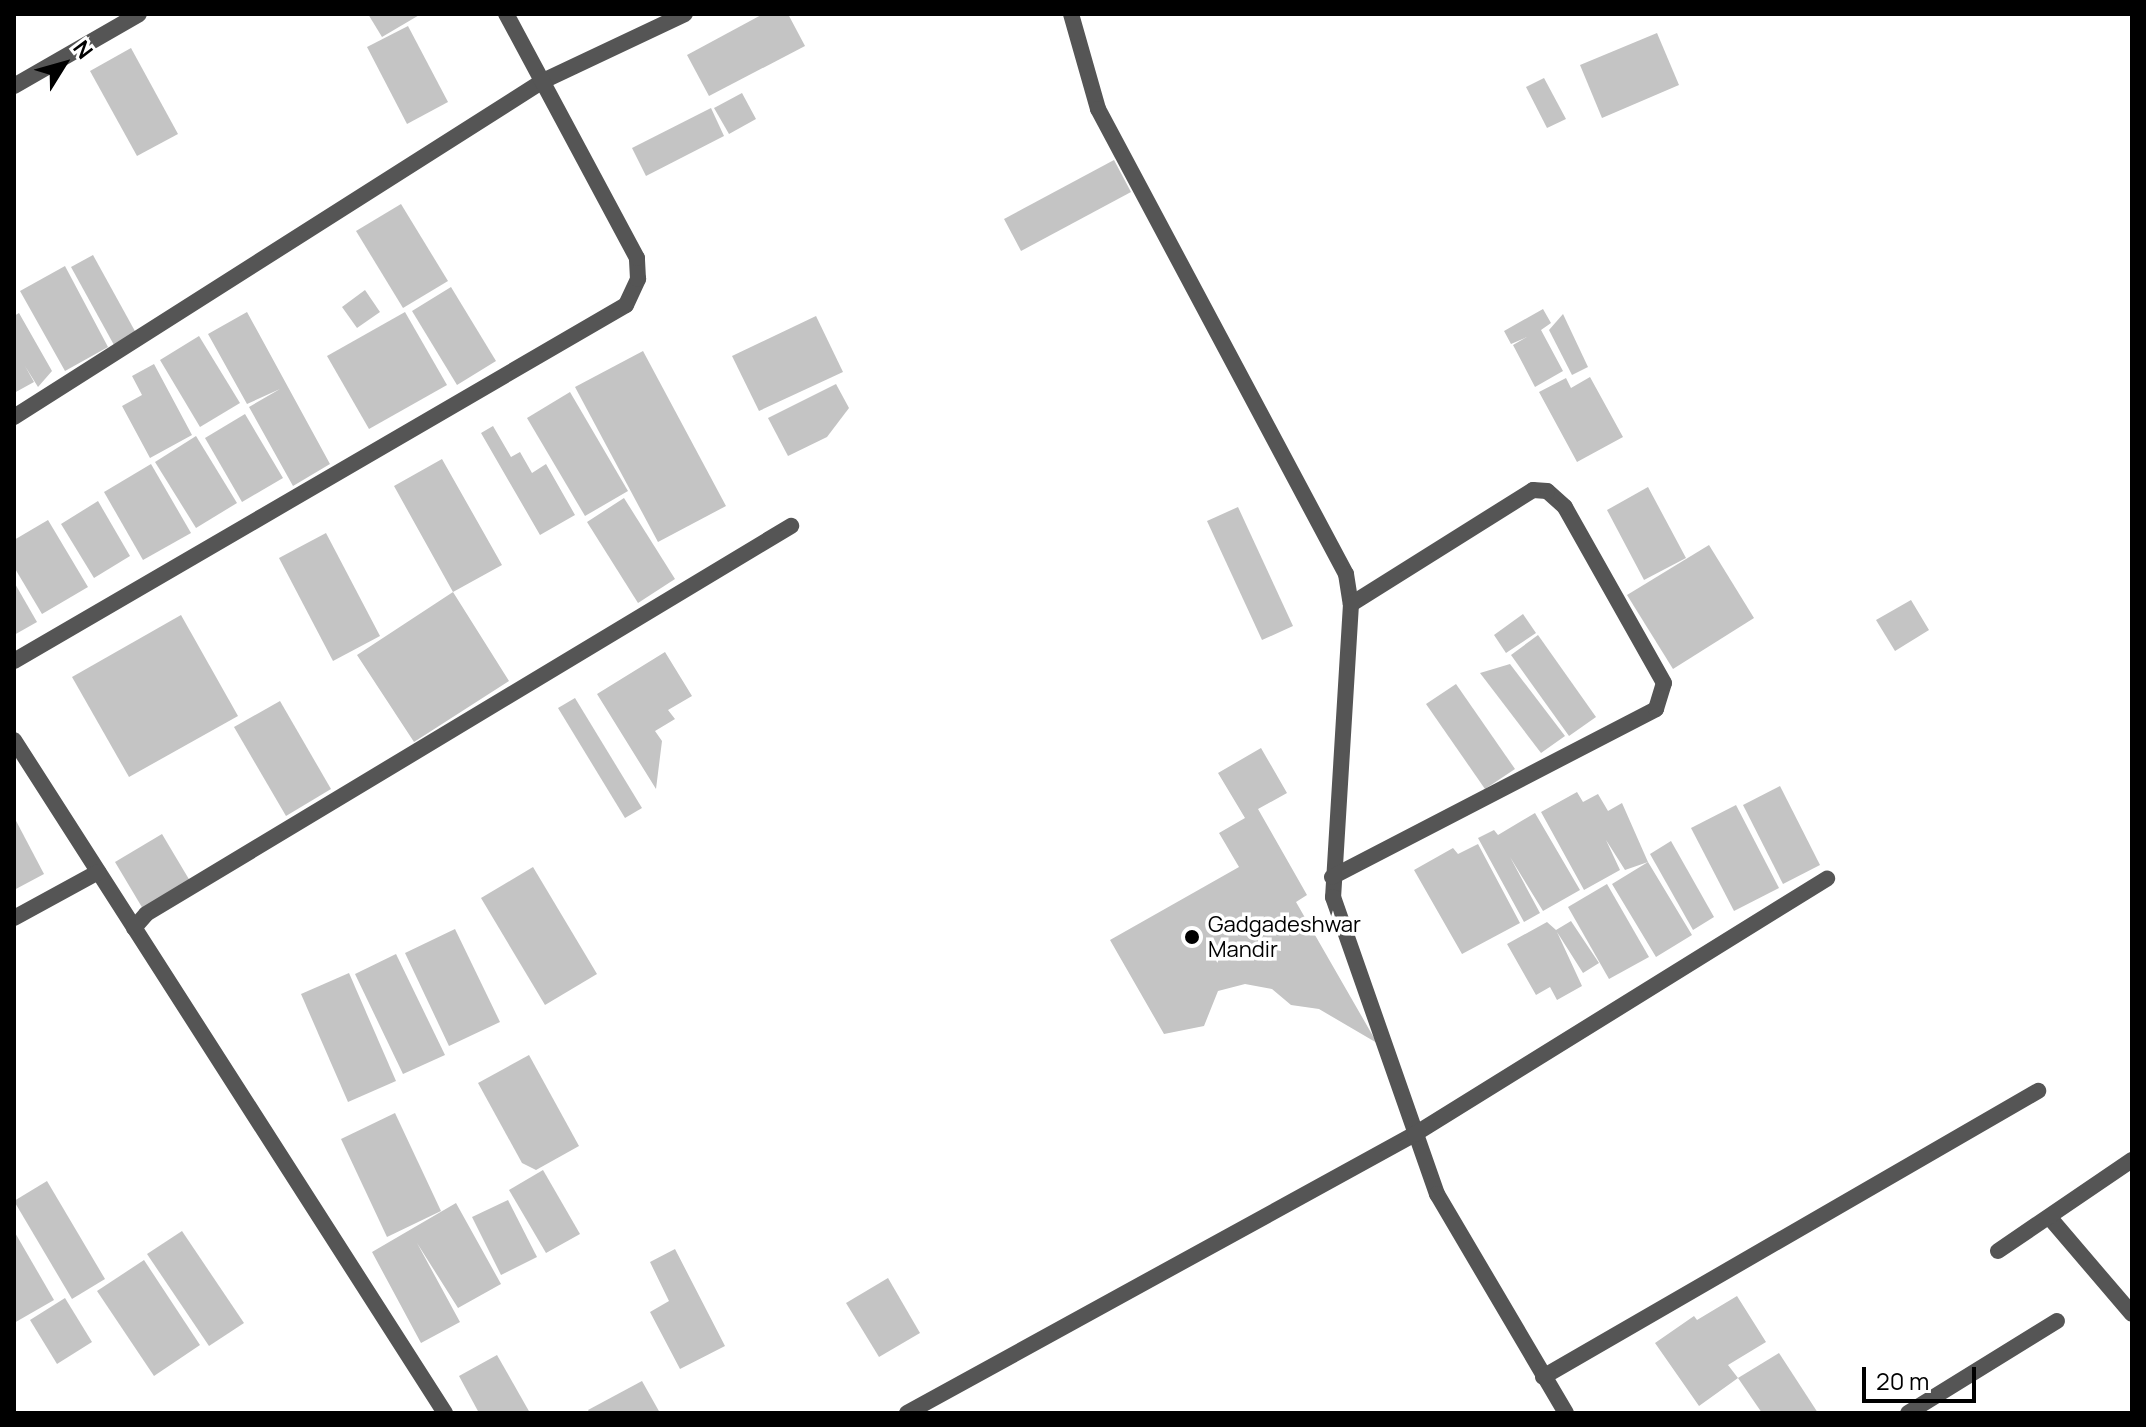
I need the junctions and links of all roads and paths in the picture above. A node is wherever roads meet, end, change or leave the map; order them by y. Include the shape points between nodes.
1 (139, 14) edge
2 (506, 14) edge
3 (685, 14) edge
4 (1071, 14) edge
5 (543, 81) junction
6 (14, 86) edge
7 (14, 417) edge
8 (791, 526) dead end
9 (1351, 604) junction
10 (14, 661) edge
11 (14, 740) edge
12 (98, 872) junction
13 (1332, 877) junction
14 (1827, 879) dead end
15 (14, 918) edge
16 (134, 928) junction
17 (2038, 1091) dead end
18 (1415, 1134) junction
19 (2132, 1160) edge
20 (2050, 1218) junction
21 (1998, 1251) dead end
22 (2132, 1314) edge
23 (2057, 1321) dead end
24 (1543, 1377) junction
25 (445, 1413) edge
26 (907, 1413) edge
27 (1566, 1413) edge
28 (1908, 1413) edge

1 - 6 street
2 - 5 street
3 - 5 street
4 - 9 street via 1098,109 1346,574
5 - 7 street
5 - 10 street via 637,258 638,279 626,305
8 - 16 street via 146,914
9 - 13 street
9 - 13 street via 1533,490 1547,491 1565,507 1664,683 1656,709
11 - 12 street
12 - 15 street
12 - 16 street
13 - 18 street via 1341,923 1387,1040
14 - 18 street
16 - 25 street
17 - 24 street
18 - 24 street via 1437,1194
18 - 26 street
19 - 20 street
20 - 21 street
20 - 22 street
23 - 28 street
24 - 27 street

